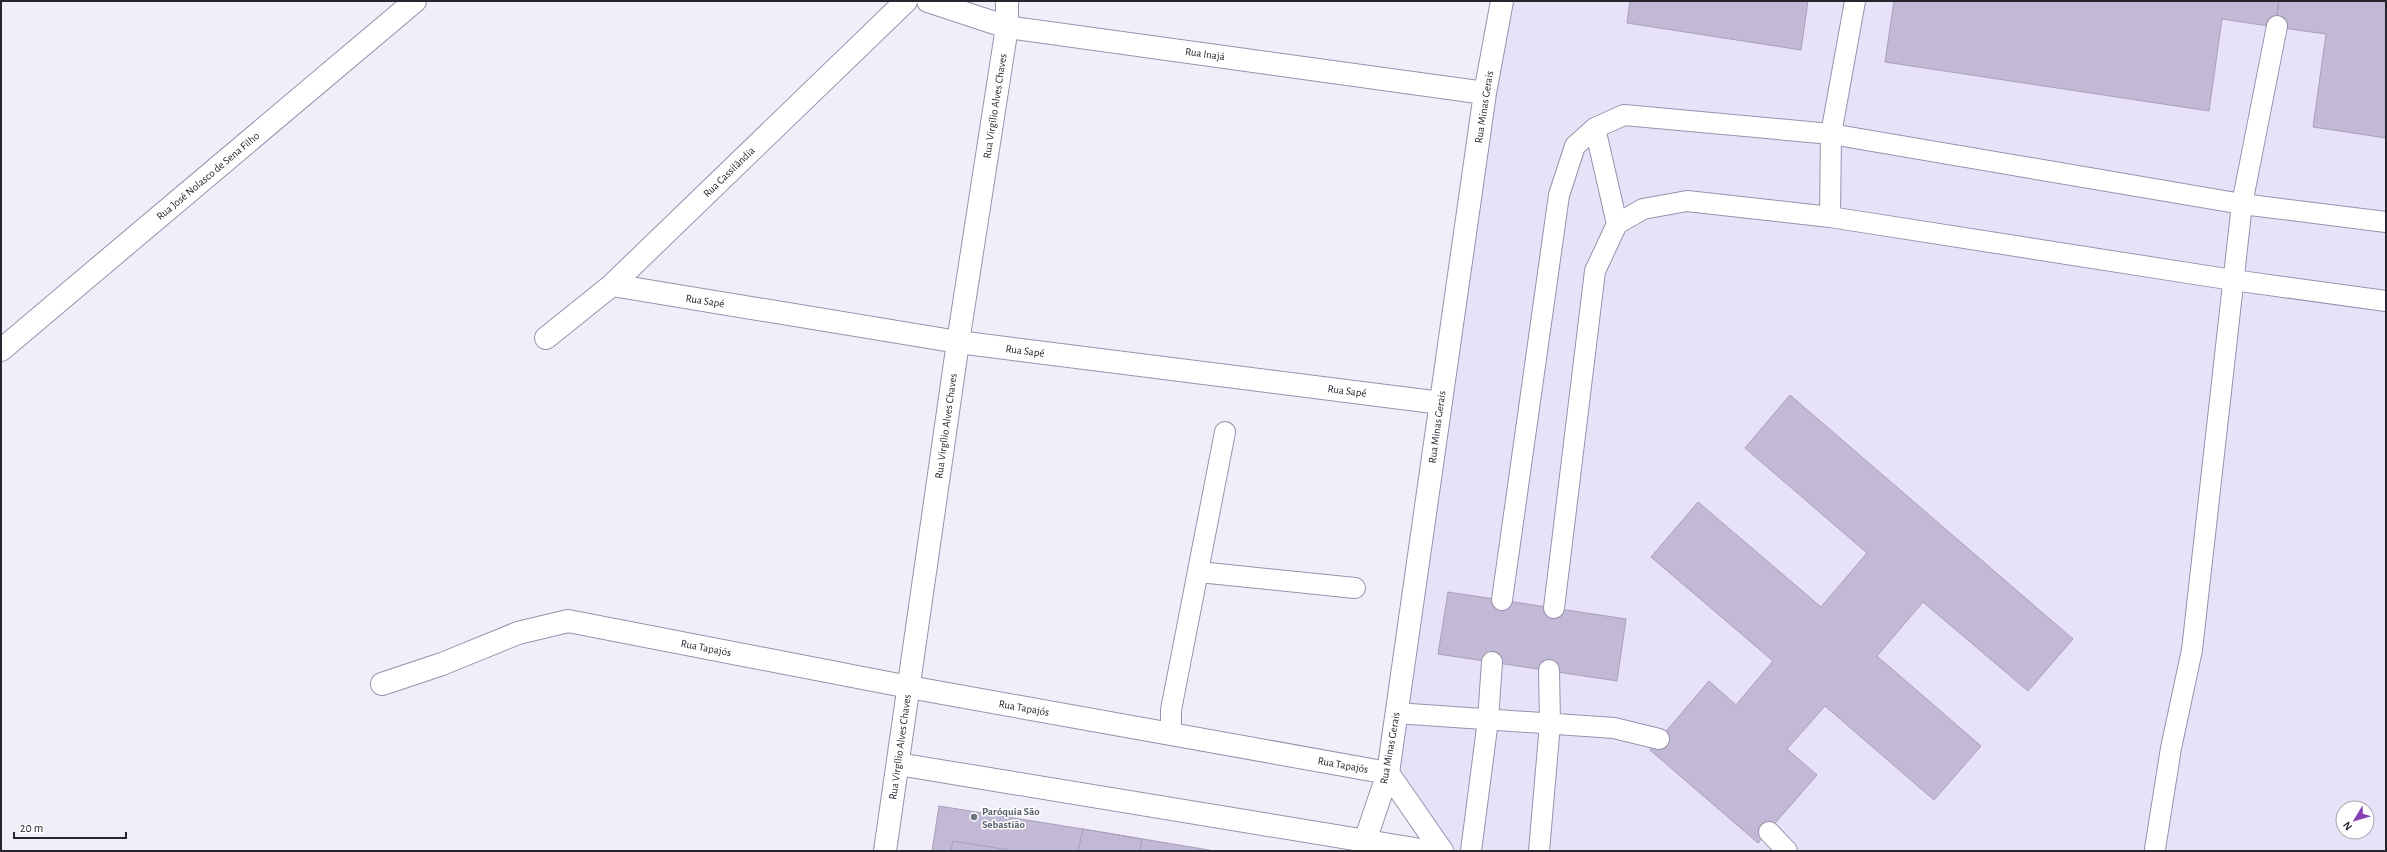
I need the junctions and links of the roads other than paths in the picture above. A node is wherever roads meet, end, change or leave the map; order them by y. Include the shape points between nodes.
1 (415, 1) edge
2 (906, 1) edge
3 (928, 1) edge
4 (1007, 1) edge
5 (1502, 1) edge
6 (1855, 1) edge
7 (2277, 26) dead end
8 (1007, 27) junction
9 (1485, 93) junction
10 (1594, 128) junction
11 (1831, 134) junction
12 (2242, 204) junction
13 (1830, 217) junction
14 (2386, 222) edge
15 (1617, 224) junction
16 (2232, 280) junction
17 (612, 286) junction
18 (2386, 301) edge
19 (546, 338) dead end
20 (958, 342) junction
21 (1, 350) edge
22 (1441, 403) junction
23 (1225, 432) dead end
24 (1199, 572) junction
25 (1355, 588) dead end
26 (1502, 600) dead end
27 (1554, 608) dead end
28 (1492, 662) dead end
29 (1549, 670) dead end
30 (382, 684) dead end
31 (909, 687) junction
32 (1396, 713) junction
33 (1488, 720) junction
34 (1550, 724) junction
35 (1171, 734) junction
36 (1659, 739) dead end
37 (898, 764) junction
38 (1388, 773) junction
39 (1768, 832) dead end
40 (1364, 846) edge
41 (2155, 850) dead end
42 (885, 851) edge
43 (1427, 851) edge
44 (1442, 851) edge
45 (1471, 851) edge
46 (1539, 851) edge
47 (1787, 851) edge

1 - 21 street, Rua José Nolasco de Sena Filho
2 - 17 street, Rua Cassilândia
3 - 8 street, Rua Inajá
4 - 8 street, Rua Virgílio Alves Chaves
5 - 9 street, Rua Minas Gerais
6 - 11 lane
7 - 12 lane
8 - 9 street, Rua Inajá
8 - 20 street, Rua Virgílio Alves Chaves
9 - 22 street, Rua Minas Gerais
10 - 11 lane via 1624,115
10 - 15 lane
10 - 26 lane via 1575,146 1559,195
11 - 12 lane
11 - 13 lane
12 - 14 lane
12 - 16 lane
13 - 15 lane via 1687,201 1643,209
13 - 16 lane
15 - 27 lane via 1595,271
16 - 18 lane
16 - 41 lane via 2192,650 2171,748
17 - 19 street, Rua Cassilândia
17 - 20 street, Rua Sapé
20 - 22 street, Rua Sapé
20 - 31 street, Rua Virgílio Alves Chaves
22 - 32 street, Rua Minas Gerais
23 - 24 lane
24 - 25 lane
24 - 35 lane via 1171,710
28 - 33 lane
29 - 34 lane
30 - 31 street, Rua Tapajós via 442,664 518,633 568,622
31 - 35 street, Rua Tapajós
31 - 37 street, Rua Virgílio Alves Chaves
32 - 33 lane
32 - 38 street, Rua Minas Gerais
33 - 34 lane
33 - 45 lane
34 - 36 lane via 1614,728
34 - 46 lane
35 - 38 street, Rua Tapajós
37 - 40 street
37 - 42 street, Rua Virgílio Alves Chaves
38 - 40 street, Rua Minas Gerais
38 - 44 street
39 - 47 lane
40 - 43 street

